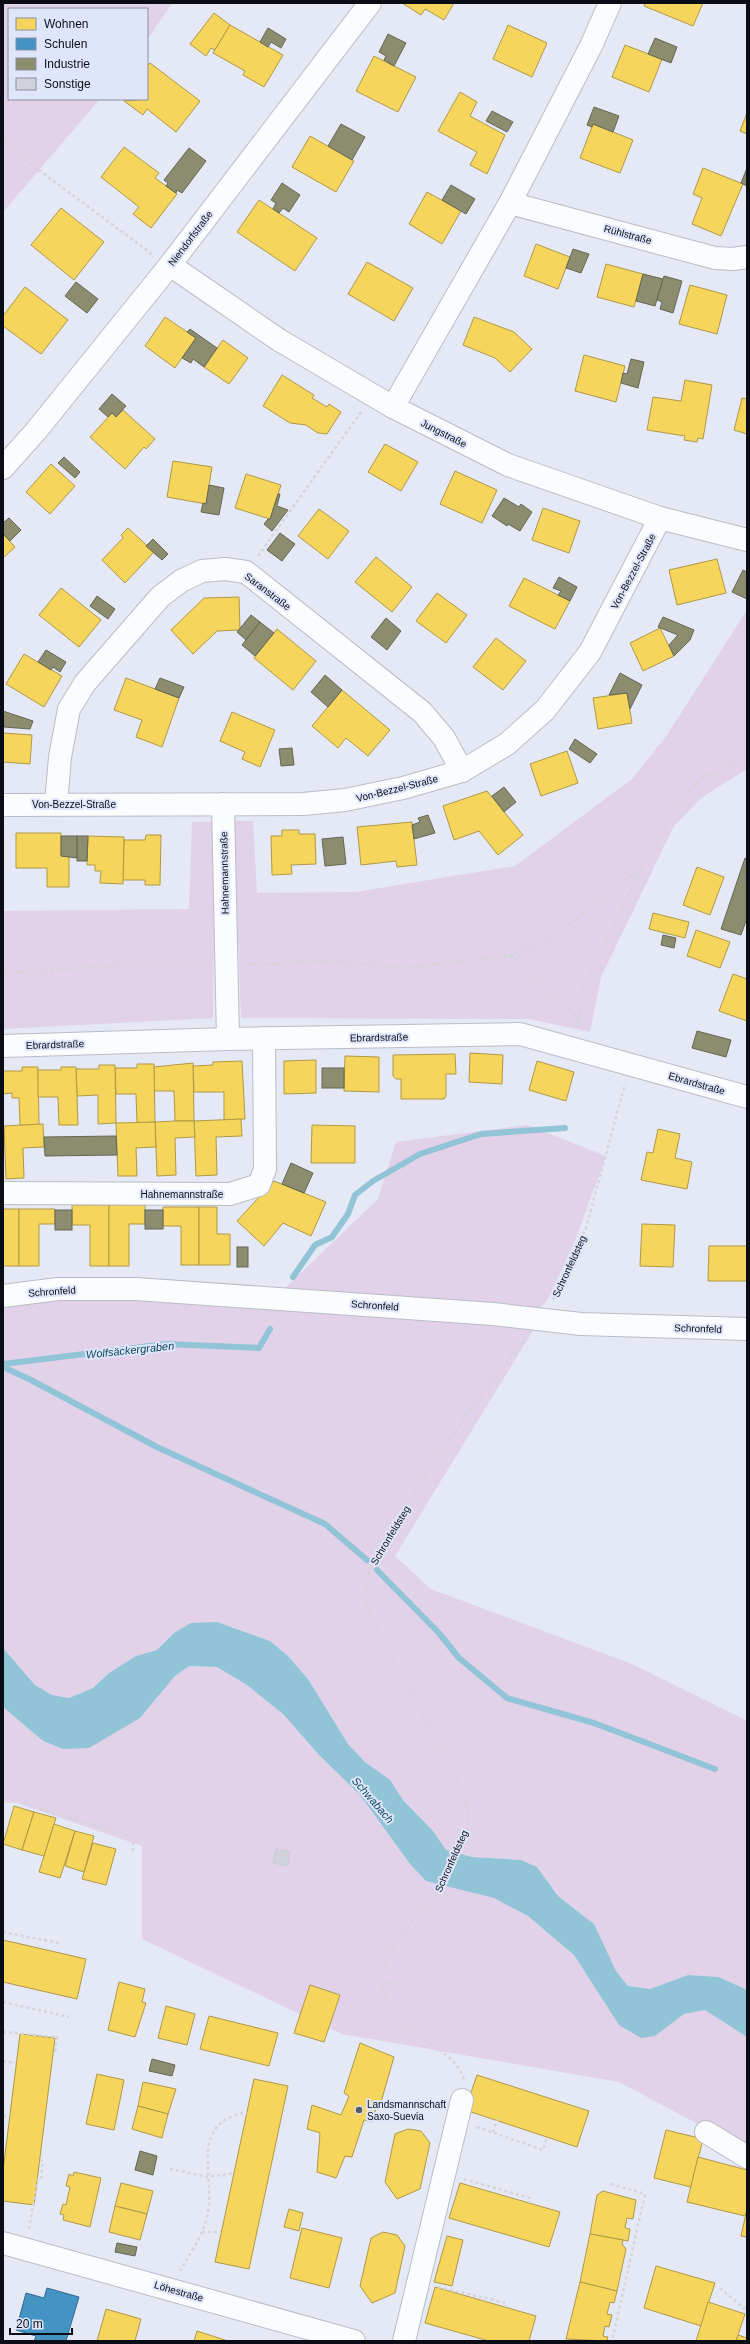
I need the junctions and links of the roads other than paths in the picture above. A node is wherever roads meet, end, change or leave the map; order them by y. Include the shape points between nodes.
1 (370, 3) edge
2 (610, 3) edge
3 (510, 203) junction
4 (747, 257) edge
5 (170, 265) junction
6 (393, 407) junction
7 (3, 468) edge
8 (660, 518) junction
9 (747, 540) edge
10 (462, 771) junction
11 (56, 804) junction
12 (223, 804) junction
13 (3, 805) edge
14 (264, 1038) junction
15 (228, 1039) junction
16 (3, 1046) edge
17 (747, 1097) edge
18 (3, 1193) edge
19 (3, 1296) edge
20 (747, 1330) edge
21 (460, 2110) road end
22 (706, 2132) dead end
23 (747, 2157) edge
24 (3, 2243) edge
25 (354, 2341) edge
26 (404, 2341) edge

1 - 5 street, Niendorfstraße
2 - 3 street via 591,46
3 - 4 street, Rühlstraße via 715,258
3 - 6 street
5 - 6 street, Jungstraße via 279,340
5 - 7 street, Niendorfstraße
6 - 8 street, Jungstraße via 508,465
8 - 9 street, Jungstraße
8 - 10 street, Von-Bezzel-Straße via 590,652 581,664 545,710 507,744
10 - 11 street, Saranstraße via 444,738 422,712 246,572 225,569 202,571 181,581 160,597 85,683 69,709 60,757
10 - 12 street, Von-Bezzel-Straße via 403,788 344,800 303,804
11 - 12 street, Von-Bezzel-Straße
11 - 13 street, Von-Bezzel-Straße
12 - 15 street, Hahnemannstraße
14 - 15 street, Ebrardstraße
14 - 17 street, Ebrardstraße via 520,1034
14 - 18 street, Hahnemannstraße via 265,1169 259,1185 230,1194
15 - 16 street, Ebrardstraße
19 - 20 street, Schronfeld via 58,1289 136,1289 446,1310 581,1324
21 - 26 street
22 - 23 street
24 - 25 street, Löhestraße

